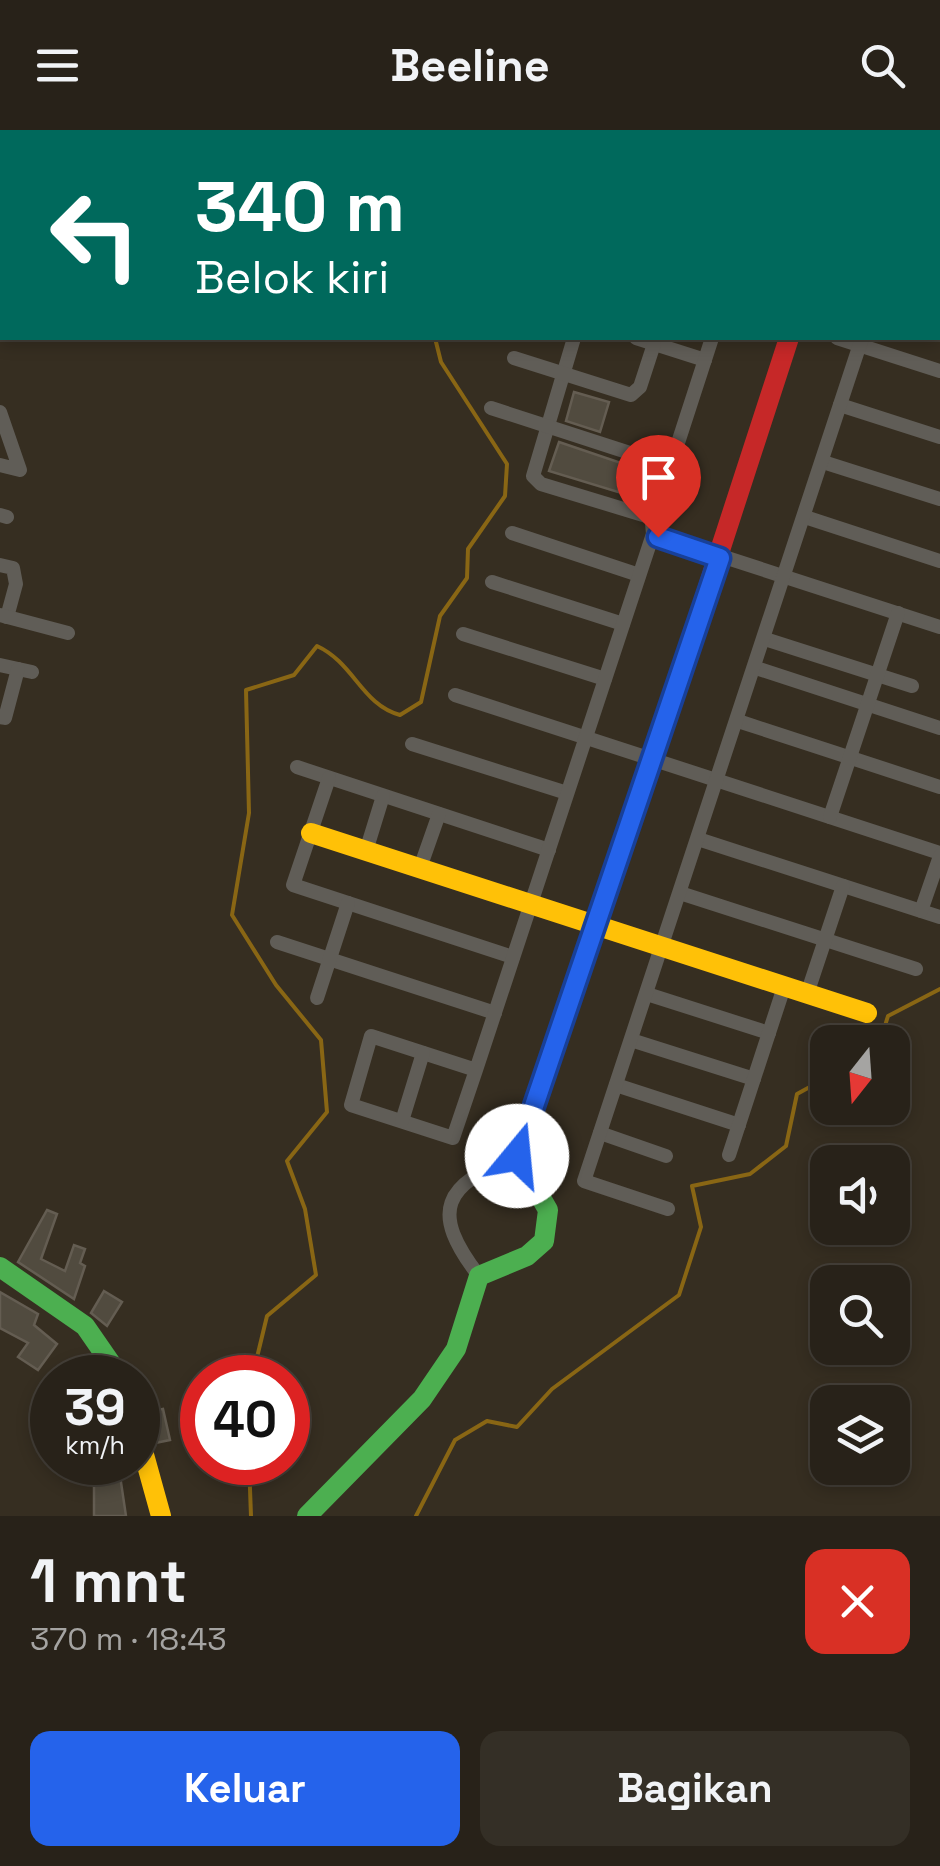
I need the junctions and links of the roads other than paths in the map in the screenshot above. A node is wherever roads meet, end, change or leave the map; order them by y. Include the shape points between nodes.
1 (573, 340) edge
2 (642, 340) edge
3 (711, 340) edge
4 (788, 340) edge
5 (860, 341) edge
6 (654, 344) junction
7 (514, 358) dead end
8 (705, 360) junction
9 (940, 371) edge
10 (563, 374) junction
11 (840, 404) junction
12 (491, 408) dead end
13 (0, 412) edge
14 (547, 426) junction
15 (940, 437) edge
16 (4, 441) edge
17 (823, 462) junction
18 (0, 465) edge
19 (670, 466) junction
20 (940, 499) edge
21 (805, 517) junction
22 (653, 526) junction
23 (512, 533) dead end
24 (720, 558) junction
25 (940, 561) edge
26 (0, 565) edge
27 (639, 575) junction
28 (786, 576) junction
29 (492, 582) dead end
30 (898, 613) junction
31 (3, 616) edge
32 (623, 624) junction
33 (940, 627) edge
34 (68, 632) dead end
35 (463, 634) dead end
36 (765, 639) junction
37 (0, 664) edge
38 (756, 668) junction
39 (878, 674) junction
40 (605, 679) junction
41 (912, 686) dead end
42 (455, 694) dead end
43 (867, 705) junction
44 (0, 717) edge
45 (738, 721) junction
46 (940, 728) edge
47 (586, 738) junction
48 (412, 744) dead end
49 (850, 758) junction
50 (650, 759) junction
51 (297, 767) dead end
52 (330, 778) junction
53 (718, 781) junction
54 (940, 787) edge
55 (567, 793) junction
56 (383, 796) junction
57 (439, 814) junction
58 (830, 817) junction
59 (312, 833) junction
60 (698, 839) junction
61 (366, 850) junction
62 (548, 850) junction
63 (940, 855) edge
64 (420, 868) junction
65 (843, 886) junction
66 (680, 893) junction
67 (348, 903) junction
68 (531, 904) junction
69 (921, 911) junction
70 (940, 918) edge
71 (593, 924) junction
72 (825, 939) junction
73 (276, 942) dead end
74 (662, 947) junction
75 (513, 957) junction
76 (330, 959) junction
77 (916, 968) dead end
78 (784, 987) junction
79 (647, 994) junction
80 (807, 994) junction
81 (317, 998) dead end
82 (495, 1012) junction
83 (867, 1014) dead end
84 (769, 1033) junction
85 (631, 1040) junction
86 (423, 1053) junction
87 (476, 1070) junction
88 (754, 1079) junction
89 (616, 1086) junction
90 (402, 1122) junction
91 (738, 1125) junction
92 (600, 1134) junction
93 (728, 1155) dead end
94 (517, 1156) junction
95 (666, 1156) dead end
96 (668, 1209) dead end
97 (0, 1266) edge
98 (480, 1276) junction
99 (109, 1355) edge
100 (152, 1485) edge
101 (161, 1516) edge
102 (307, 1516) edge

1 - 10 street
2 - 6 street
3 - 8 street
4 - 24 street
5 - 9 street
5 - 11 street
6 - 8 street
6 - 10 street via 634,394
7 - 10 street
8 - 19 street
10 - 14 street
11 - 15 street
11 - 17 street
12 - 14 street
13 - 16 street
14 - 19 street
14 - 22 street via 535,480
16 - 18 street via 20,470
17 - 20 street
17 - 21 street
19 - 22 street
21 - 25 street
21 - 28 street
22 - 24 street
22 - 27 street
23 - 27 street
24 - 28 street
24 - 50 street
26 - 31 street via 13,568 16,584
27 - 32 street
28 - 30 street
28 - 36 street
29 - 32 street
30 - 33 street
30 - 39 street
31 - 34 street
32 - 40 street
35 - 40 street
36 - 38 street
36 - 39 street
37 - 44 street via 25,670
38 - 43 street
38 - 45 street
39 - 41 street
39 - 43 street
40 - 47 street
42 - 47 street
43 - 46 street
43 - 49 street
45 - 49 street
45 - 53 street
47 - 50 street
47 - 55 street
48 - 55 street
49 - 54 street
49 - 58 street
50 - 53 street
50 - 71 street
51 - 52 street
52 - 56 street
52 - 59 street
53 - 58 street
53 - 60 street
55 - 62 street
56 - 57 street
56 - 61 street
57 - 62 street
57 - 64 street
58 - 63 street
59 - 61 street
59 - 67 street via 293,885
60 - 65 street
60 - 66 street
61 - 64 street
62 - 68 street
63 - 69 street
64 - 68 street
65 - 69 street
65 - 72 street
66 - 72 street
66 - 74 street
67 - 75 street
67 - 76 street
68 - 71 street
68 - 75 street
69 - 70 street
71 - 74 street
71 - 94 street
72 - 77 street
72 - 80 street
73 - 76 street
74 - 78 street
74 - 79 street
75 - 82 street
76 - 81 street
76 - 82 street
78 - 80 street
78 - 84 street
79 - 84 street
79 - 85 street
80 - 83 street
82 - 87 street
84 - 88 street
85 - 88 street
85 - 89 street
86 - 87 street
86 - 90 street
86 - 90 street via 371,1036 351,1105
87 - 90 street via 453,1138
88 - 91 street
89 - 91 street
89 - 92 street
91 - 93 street
92 - 95 street
92 - 96 street via 584,1181
94 - 98 street via 469,1177 454,1192 449,1229
94 - 98 street via 542,1194 549,1228 538,1250
97 - 99 street via 84,1322
98 - 102 street via 456,1349 422,1399
100 - 101 street

